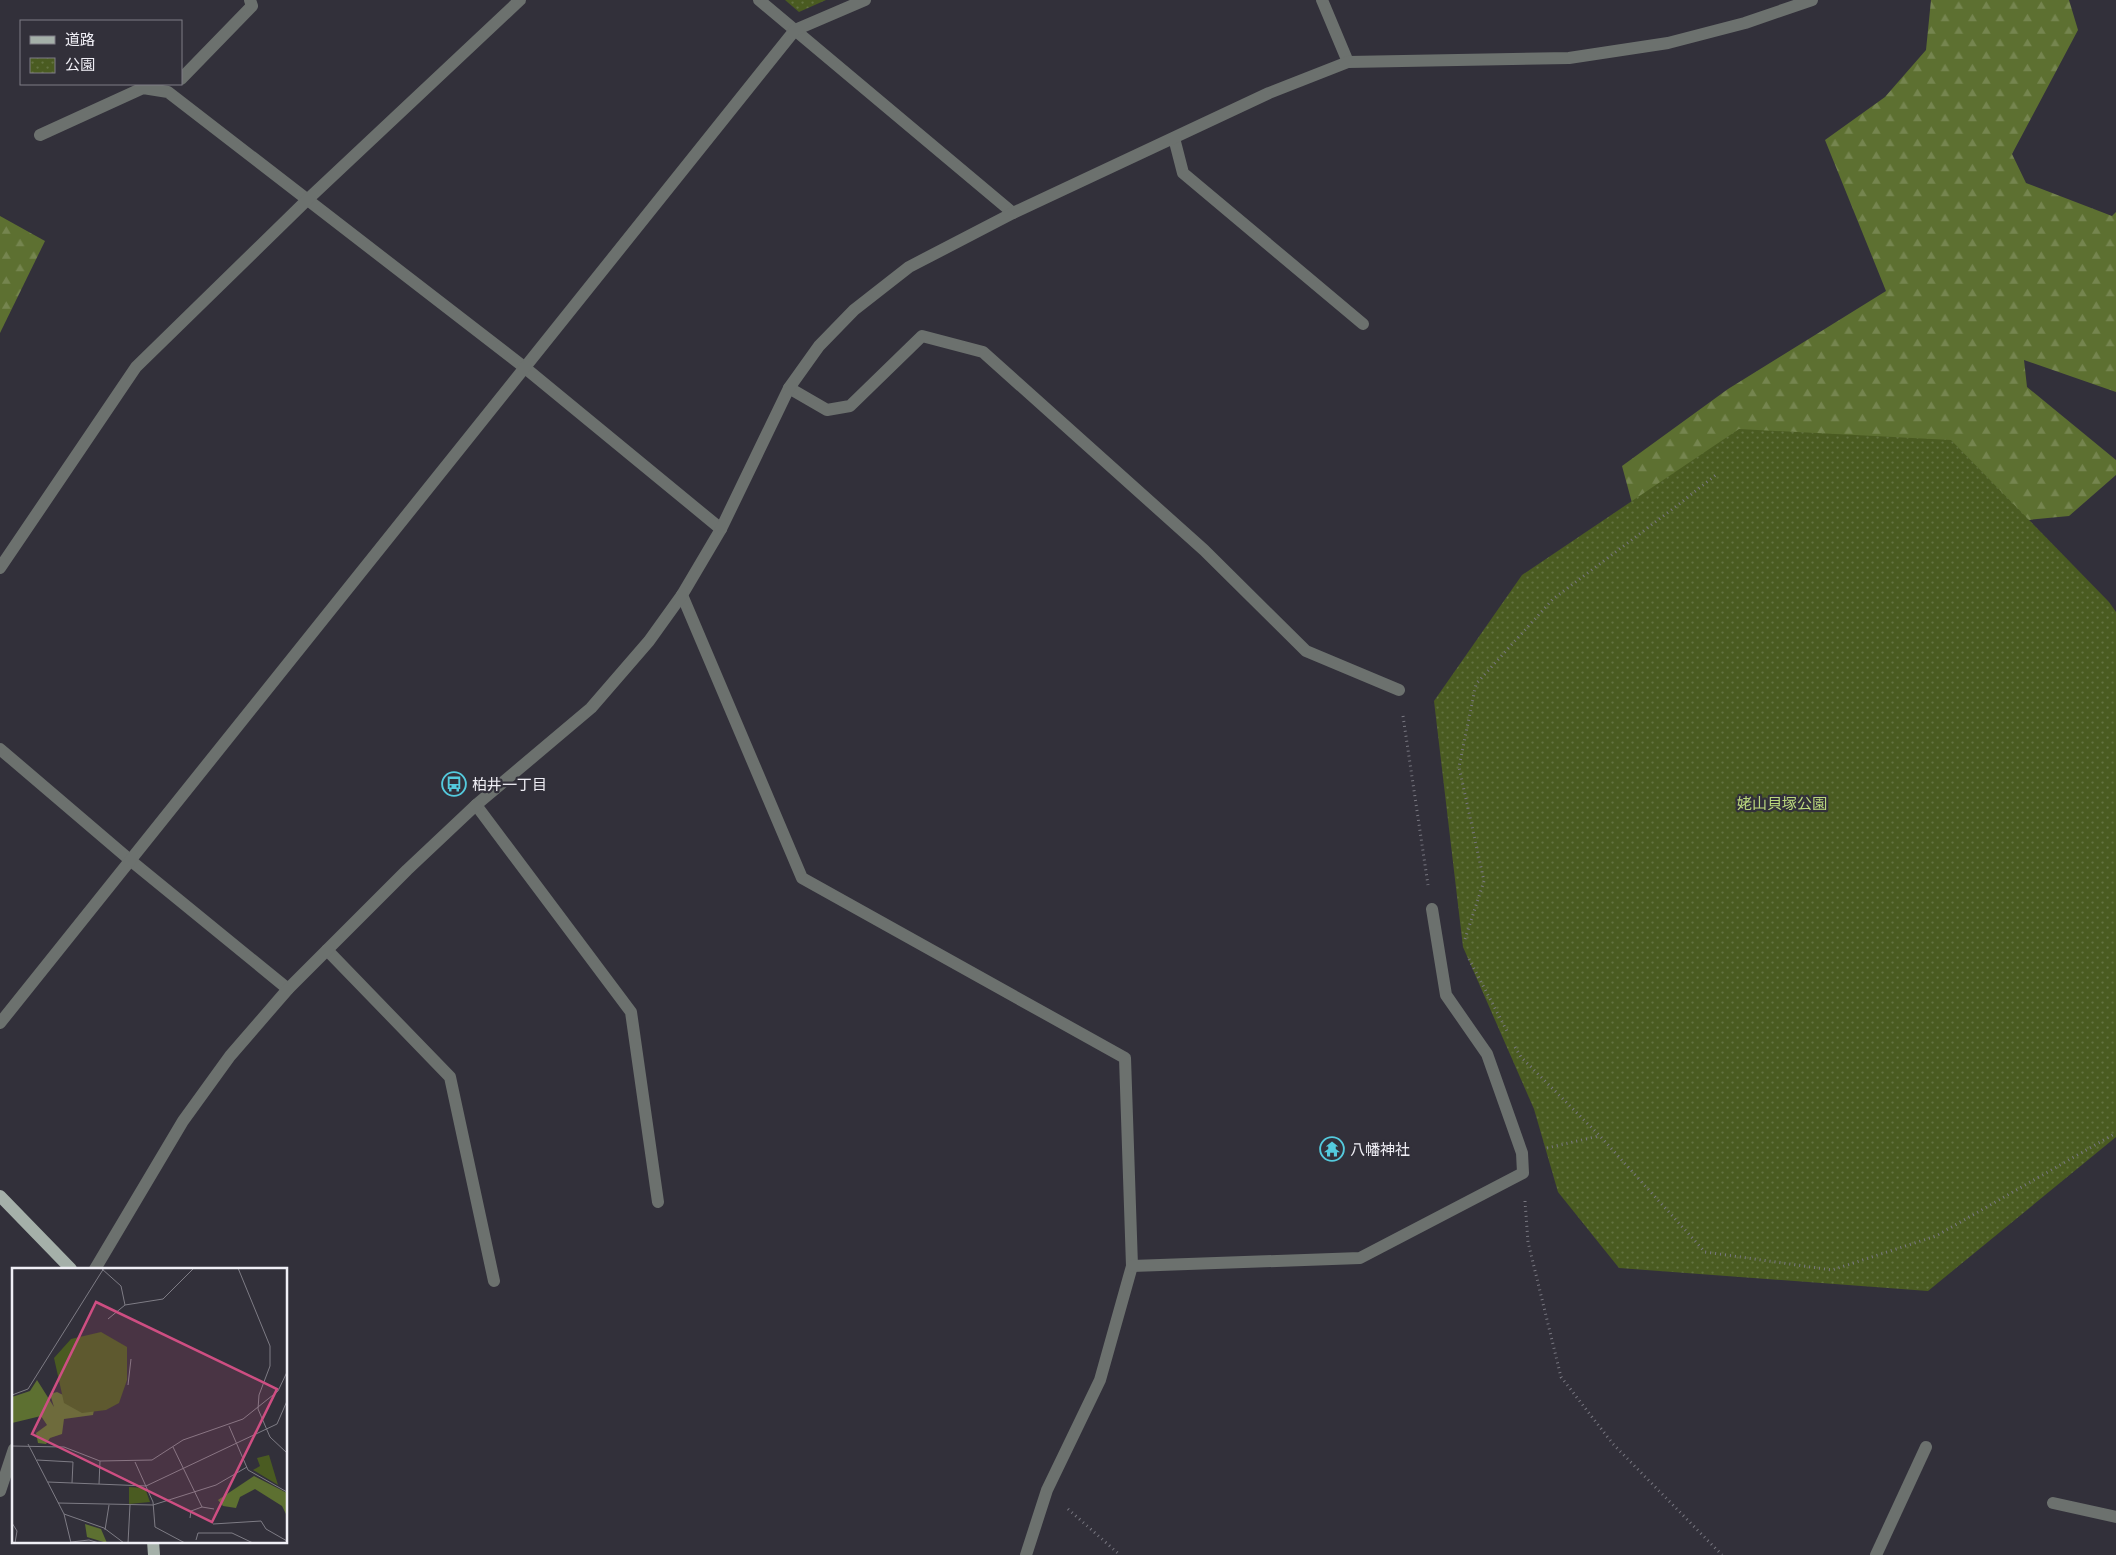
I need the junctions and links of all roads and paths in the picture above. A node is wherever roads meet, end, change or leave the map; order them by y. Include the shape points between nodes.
1 (250, 0) edge
2 (520, 0) edge
3 (759, 0) edge
4 (864, 0) edge
5 (1322, 0) edge
6 (1812, 0) edge
7 (795, 30) junction
8 (1348, 62) junction
9 (182, 78) edge
10 (172, 88) edge
11 (40, 135) dead end
12 (1174, 138) junction
13 (306, 200) junction
14 (1013, 213) junction
15 (1364, 324) dead end
16 (524, 367) junction
17 (789, 388) junction
18 (1717, 474) dead end
19 (721, 529) junction
20 (0, 568) edge
21 (682, 596) junction
22 (1399, 690) joint
23 (0, 749) edge
24 (476, 805) junction
25 (130, 860) junction
26 (1432, 910) joint
27 (1462, 947) dead end
28 (327, 950) junction
29 (1467, 955) dead end
30 (288, 989) junction
31 (0, 1023) edge
32 (2116, 1134) edge
33 (1600, 1136) junction
34 (1522, 1153) junction
35 (1524, 1173) junction
36 (0, 1196) edge
37 (658, 1202) dead end
38 (1132, 1266) junction
39 (70, 1268) edge
40 (96, 1268) edge
41 (494, 1281) dead end
42 (1926, 1447) dead end
43 (12, 1455) edge
44 (1047, 1490) junction
45 (0, 1491) edge
46 (2053, 1503) dead end
47 (2116, 1518) edge
48 (153, 1542) edge
49 (154, 1555) edge
50 (1026, 1555) edge
51 (1120, 1555) edge
52 (1722, 1555) edge
53 (1876, 1555) edge

1 - 9 street via 252,6
2 - 13 street
3 - 7 street
4 - 7 street
5 - 8 street
6 - 8 street via 1744,23 1668,43 1568,58
7 - 14 street
7 - 16 street
8 - 12 street via 1269,93
10 - 11 street via 143,88
10 - 13 street
12 - 14 street
12 - 15 street via 1183,173
13 - 16 street
13 - 20 street via 136,367
14 - 17 street via 908,267 854,310 820,346
16 - 19 street
16 - 25 street
17 - 19 street
17 - 22 street via 827,410 850,406 922,336 983,352 1204,550 1306,651
18 - 27 path via 1553,599 1476,684 1459,766 1484,881
19 - 21 street
21 - 24 street via 650,641 591,708
21 - 38 street via 802,878 1125,1058
22 - 26 path
23 - 25 street
24 - 28 street
24 - 37 street via 631,1012
25 - 30 street
25 - 31 street
26 - 34 street via 1446,995 1487,1054
28 - 30 street
28 - 41 street via 450,1077
29 - 33 path via 1520,1057
30 - 40 street via 230,1056 183,1121
32 - 33 path via 1936,1236 1832,1270 1705,1252
33 - 34 path
34 - 35 street
35 - 38 street via 1360,1258
35 - 52 path via 1528,1242 1561,1377 1613,1444
36 - 39 main road
38 - 44 street via 1100,1380
42 - 53 street
43 - 45 street
44 - 50 street
44 - 51 path
46 - 47 street
48 - 49 main road

